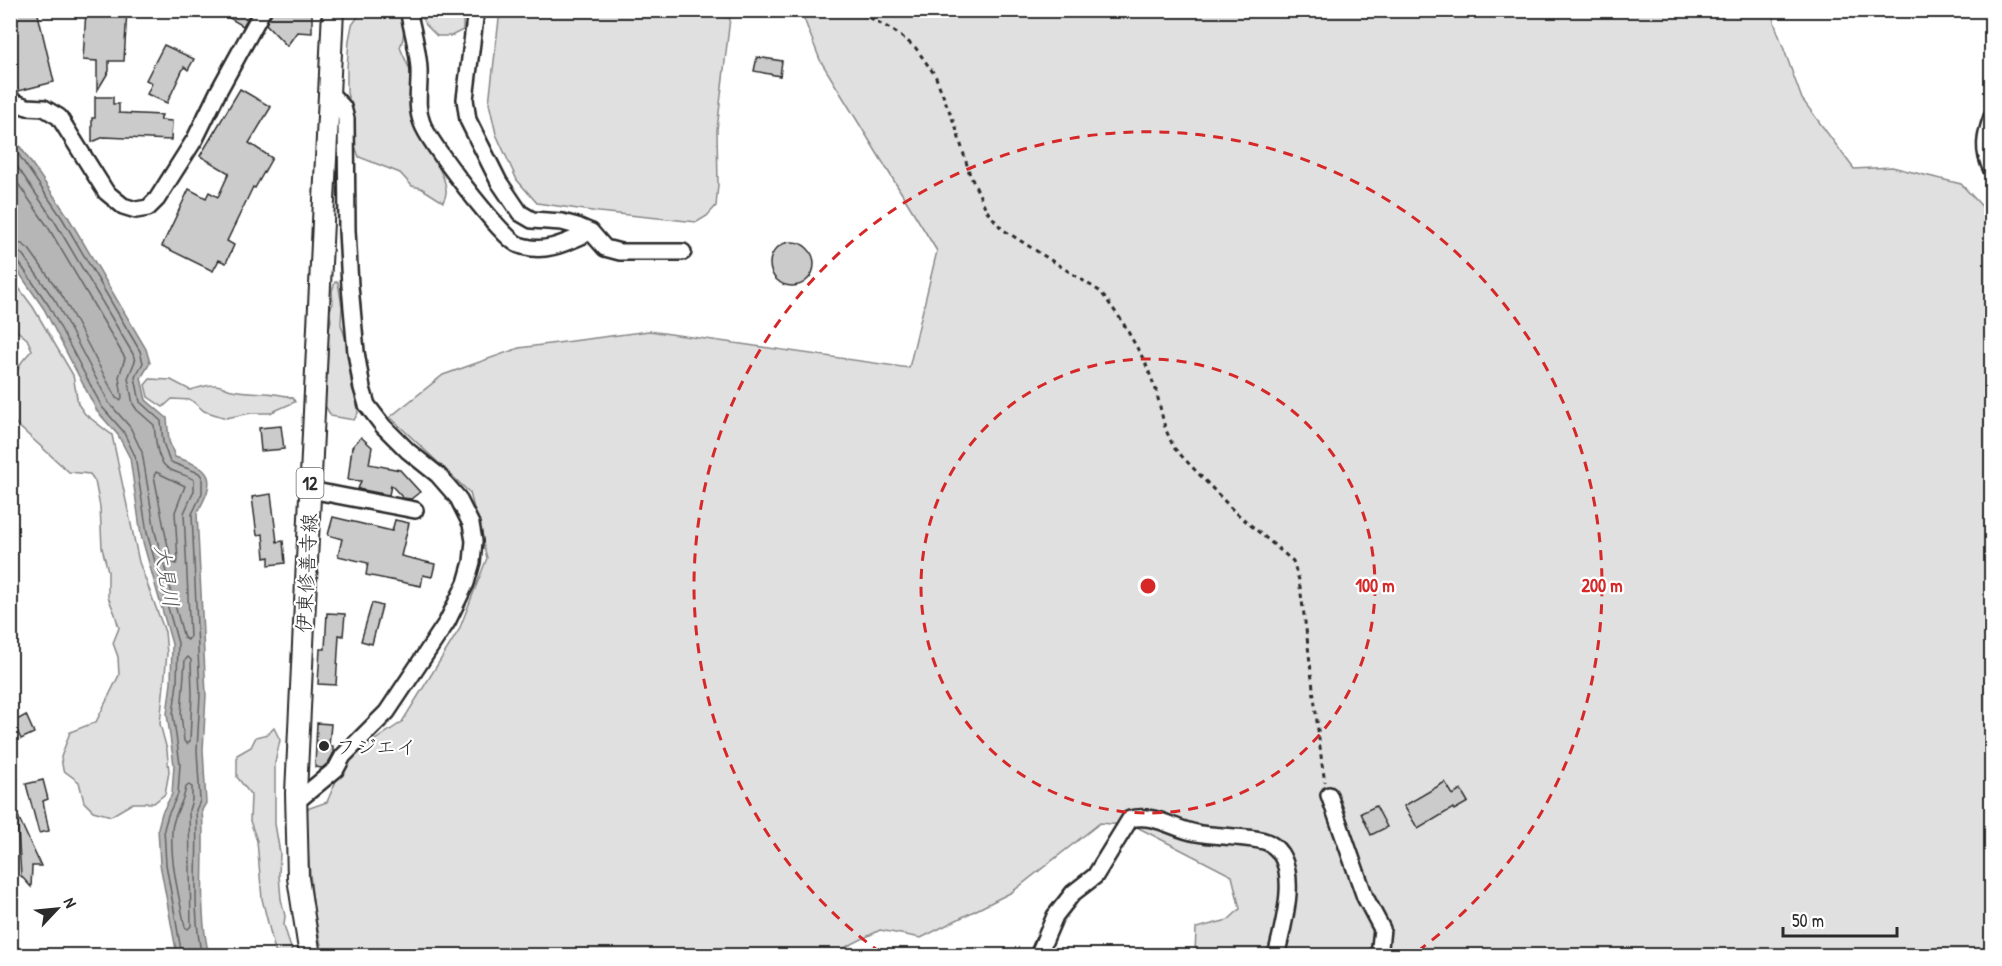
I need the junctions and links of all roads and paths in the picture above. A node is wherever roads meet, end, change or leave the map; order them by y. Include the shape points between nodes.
1 (263, 10) edge
2 (333, 10) edge
3 (408, 10) edge
4 (476, 10) edge
5 (844, 10) edge
6 (329, 92) junction
7 (10, 98) edge
8 (1992, 117) edge
9 (1992, 170) edge
10 (591, 232) junction
11 (683, 252) dead end
12 (310, 490) junction
13 (416, 510) dead end
14 (1329, 795) joint
15 (296, 802) junction
16 (310, 956) edge
17 (1040, 956) edge
18 (1276, 956) edge
19 (1379, 956) edge

1 - 7 street via 195,139 148,208 123,206 106,192 59,117
2 - 6 main road, 伊東修善寺線 / 12
3 - 10 street via 419,67 418,108 422,124 478,203 505,234 528,248 547,249
4 - 10 street via 465,99 468,120 499,182 520,213 532,220 562,222
5 - 14 path via 867,16 915,47 936,75 970,175 987,211 1002,229 1101,292 1145,362 1174,448 1234,511 1293,561 1299,580
6 - 12 main road, 伊東修善寺線 / 12
6 - 15 street via 343,107 346,119 350,286 356,352 367,405 383,426 458,498 474,541 466,583 447,622 387,712 343,756 336,769
8 - 9 street via 1985,155
10 - 11 street via 605,248 620,252
12 - 13 street
12 - 15 main road, 伊東修善寺線 / 12
14 - 19 street via 1365,897 1382,929
15 - 16 main road, 伊東修善寺線 / 12 via 298,878
17 - 18 street via 1055,916 1073,892 1095,876 1130,819 1142,816 1190,832 1270,843 1286,861 1289,879 1286,915

